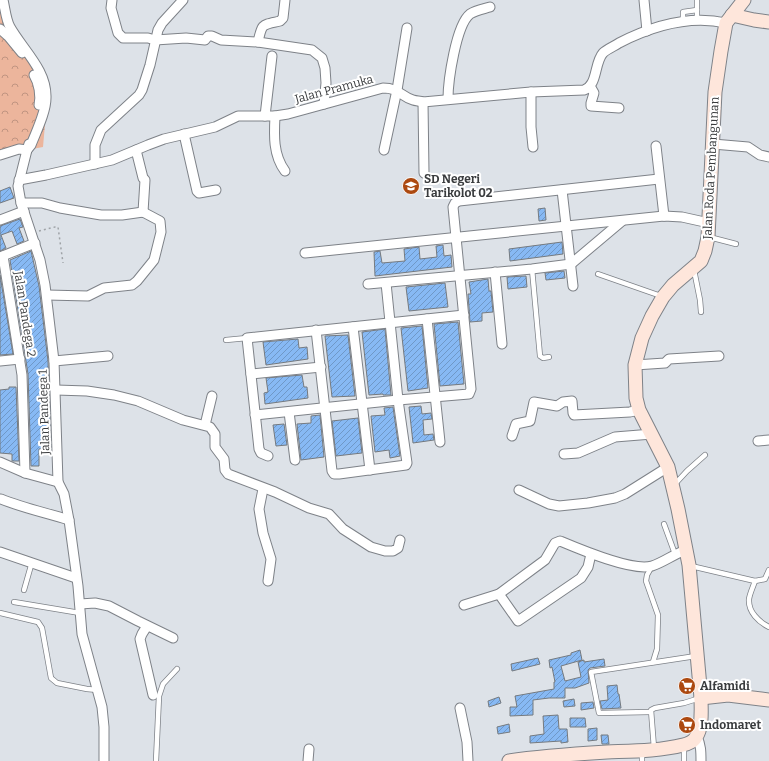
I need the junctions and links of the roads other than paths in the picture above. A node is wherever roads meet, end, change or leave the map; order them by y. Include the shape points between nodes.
1 (4, 0) edge
2 (112, 0) edge
3 (183, 0) edge
4 (286, 0) edge
5 (644, 0) edge
6 (697, 0) edge
7 (744, 0) edge
8 (490, 7) dead end
9 (697, 15) junction
10 (729, 19) junction
11 (769, 22) edge
12 (406, 28) dead end
13 (0, 29) edge
14 (646, 31) junction
15 (155, 40) junction
16 (258, 42) junction
17 (272, 56) dead end
18 (590, 86) junction
19 (397, 90) junction
20 (531, 92) junction
21 (448, 99) junction
22 (423, 102) junction
23 (324, 104) junction
24 (619, 108) dead end
25 (265, 116) junction
26 (275, 116) junction
27 (184, 134) junction
28 (713, 144) junction
29 (656, 146) dead end
30 (533, 147) dead end
31 (27, 150) junction
32 (136, 150) junction
33 (384, 150) dead end
34 (0, 155) edge
35 (769, 157) edge
36 (95, 164) junction
37 (285, 171) dead end
38 (424, 173) dead end
39 (659, 179) junction
40 (19, 180) junction
41 (216, 190) dead end
42 (562, 190) junction
43 (22, 207) junction
44 (143, 212) junction
45 (664, 216) junction
46 (0, 220) edge
47 (623, 221) junction
48 (708, 223) junction
49 (567, 227) junction
50 (456, 237) junction
51 (708, 237) junction
52 (36, 244) junction
53 (736, 244) dead end
54 (305, 253) dead end
55 (1, 256) edge
56 (571, 264) junction
57 (694, 268) junction
58 (532, 269) junction
59 (495, 272) junction
60 (598, 274) dead end
61 (460, 275) junction
62 (386, 283) junction
63 (368, 284) dead end
64 (573, 286) dead end
65 (47, 295) junction
66 (663, 297) junction
67 (701, 312) dead end
68 (464, 315) junction
69 (427, 319) junction
70 (389, 323) junction
71 (353, 327) junction
72 (316, 330) junction
73 (247, 338) junction
74 (226, 340) dead end
75 (502, 344) dead end
76 (108, 356) dead end
77 (719, 356) dead end
78 (549, 357) dead end
79 (20, 359) junction
80 (0, 361) edge
81 (54, 361) junction
82 (635, 365) junction
83 (320, 367) junction
84 (251, 374) junction
85 (56, 390) junction
86 (212, 396) dead end
87 (435, 398) junction
88 (398, 400) junction
89 (363, 403) junction
90 (326, 407) junction
91 (639, 410) junction
92 (289, 412) junction
93 (255, 415) junction
94 (205, 425) junction
95 (652, 434) junction
96 (512, 436) dead end
97 (769, 440) edge
98 (758, 441) dead end
99 (440, 442) dead end
100 (564, 454) dead end
101 (268, 456) dead end
102 (705, 456) dead end
103 (295, 460) dead end
104 (0, 462) edge
105 (668, 467) junction
106 (370, 470) junction
107 (25, 472) junction
108 (58, 482) junction
109 (673, 486) junction
110 (263, 488) junction
111 (519, 490) dead end
112 (1, 499) dead end
113 (69, 520) junction
114 (664, 524) dead end
115 (400, 540) dead end
116 (0, 552) edge
117 (681, 552) junction
118 (591, 554) junction
119 (32, 562) junction
120 (652, 566) junction
121 (689, 566) junction
122 (769, 570) edge
123 (76, 578) junction
124 (268, 581) dead end
125 (755, 581) junction
126 (24, 590) dead end
127 (499, 594) junction
128 (14, 602) dead end
129 (464, 605) dead end
130 (80, 608) junction
131 (0, 613) edge
132 (147, 626) junction
133 (769, 627) edge
134 (173, 638) dead end
135 (697, 656) junction
136 (653, 662) junction
137 (177, 669) dead end
138 (98, 690) junction
139 (153, 695) dead end
140 (701, 698) junction
141 (769, 700) edge
142 (460, 708) dead end
143 (650, 712) junction
144 (697, 737) junction
145 (684, 745) junction
146 (309, 749) dead end
147 (646, 754) edge
148 (600, 757) edge
149 (104, 761) edge
150 (156, 761) edge
151 (308, 761) edge
152 (468, 761) edge
153 (509, 761) edge
154 (684, 761) edge
155 (701, 761) edge

1 - 31 street via 9,26 35,64 45,88 46,99 31,146
2 - 15 street via 111,8 118,33 123,38
3 - 15 street via 162,23
4 - 16 street via 282,18 280,21 264,24
5 - 14 street
6 - 9 lane
7 - 10 street
8 - 21 street via 478,10 464,20 450,76
9 - 10 street via 709,19
9 - 14 street
10 - 11 street
10 - 28 street, Jalan Roda Pembangunan via 715,92
12 - 19 street
13 - 31 street via 22,54 36,78 40,98
14 - 18 street via 604,53
15 - 16 street via 205,40 208,36 227,41
15 - 36 street via 142,90 101,130 95,145
16 - 23 street via 312,50 322,58 326,83
17 - 25 street
18 - 20 street, Jalan Pramuka via 584,90
18 - 24 street via 594,93 591,106
19 - 22 street, Jalan Pramuka via 413,100
19 - 23 street, Jalan Pramuka via 383,88
19 - 33 street
20 - 21 street, Jalan Pramuka
20 - 30 street
21 - 22 street, Jalan Pramuka
22 - 38 street
23 - 26 street, Jalan Pramuka
25 - 26 street, Jalan Pramuka
25 - 27 street, Jalan Pramuka via 238,116 208,130
26 - 37 street via 274,140 277,157
27 - 32 street, Jalan Pramuka
27 - 41 street via 197,191 201,193
28 - 35 street via 748,147 760,155
28 - 48 street, Jalan Roda Pembangunan
29 - 39 street
31 - 34 street via 19,149
31 - 40 street
32 - 36 street, Jalan Pramuka
32 - 44 street via 145,180
36 - 40 street, Jalan Pramuka
39 - 42 street
39 - 45 street
40 - 43 street, Jalan Pandega 1
42 - 49 street
42 - 50 street via 459,201 453,207
43 - 44 street via 42,203 101,215
43 - 46 street
43 - 52 street, Jalan Pandega 1
44 - 65 street via 160,221 162,230 154,260 137,281 132,285 104,288 88,296
45 - 47 street
45 - 48 street
47 - 49 street
47 - 56 street
48 - 51 street, Jalan Roda Pembangunan
49 - 50 street
49 - 56 street
50 - 54 street
50 - 61 street
51 - 53 lane
51 - 57 street, Jalan Roda Pembangunan via 701,261
52 - 55 street
52 - 65 street, Jalan Pandega 1
55 - 79 street, Jalan Pandega 2
56 - 58 street
56 - 64 street
57 - 66 street, Jalan Roda Pembangunan
57 - 67 lane
58 - 59 street
58 - 78 lane via 540,356
59 - 61 street
59 - 75 street
60 - 66 lane
61 - 62 street
61 - 68 street
62 - 63 street
62 - 70 street
65 - 81 street, Jalan Pandega 1
66 - 82 street, Jalan Roda Pembangunan via 642,338
68 - 69 street
68 - 87 street via 471,392 466,395
69 - 70 street
69 - 87 street
70 - 71 street
70 - 88 street
71 - 72 street
71 - 89 street
72 - 73 street
72 - 83 street
73 - 74 lane
73 - 84 street
76 - 81 street
77 - 82 street via 669,359 665,363
79 - 80 street
79 - 107 street, Jalan Pandega 2
81 - 85 street, Jalan Pandega 1
82 - 91 street, Jalan Roda Pembangunan
83 - 84 street
83 - 90 street
84 - 93 street
85 - 94 street via 114,395 138,401 183,420
85 - 108 street, Jalan Pandega 1
86 - 94 street
87 - 88 street
87 - 99 street
88 - 89 street
88 - 106 street via 406,464
89 - 90 street
89 - 106 street
90 - 92 street
90 - 106 street via 334,474
91 - 95 street, Jalan Roda Pembangunan
91 - 96 street via 574,415 572,402 563,402 557,406 534,402 530,421 516,424
92 - 93 street
92 - 103 street
93 - 101 street via 260,452
94 - 110 street via 215,434 215,447 224,459 226,472
95 - 100 street via 616,437 578,453
95 - 105 street, Jalan Roda Pembangunan
97 - 98 street
102 - 109 lane via 686,471
104 - 107 street
105 - 109 street, Jalan Roda Pembangunan
105 - 111 street via 625,494 588,503 559,506
107 - 108 street
108 - 113 street, Jalan Pandega 1 via 64,494
109 - 117 street, Jalan Roda Pembangunan
110 - 115 street via 329,514 343,530 371,547 393,551 398,548
110 - 124 street via 259,509 262,533 271,559
112 - 113 street
113 - 123 street, Jalan Pandega 1
114 - 117 lane
116 - 119 street
117 - 120 street
117 - 121 street, Jalan Roda Pembangunan
118 - 120 street via 637,567
118 - 127 street via 560,541 555,543 544,560
118 - 127 street via 588,567 581,578 518,622
119 - 123 street
119 - 126 lane
120 - 136 lane via 646,581 658,614 657,649
121 - 125 lane
121 - 135 street, Jalan Roda Pembangunan
122 - 125 lane via 765,579
123 - 130 street
125 - 133 lane via 749,599 751,609 757,618
127 - 129 street
128 - 130 lane
130 - 132 street via 104,604
130 - 138 street via 82,634
131 - 138 lane via 40,624 51,678 54,681
132 - 134 street
132 - 139 street via 140,639
135 - 136 lane
135 - 140 street, Jalan Roda Pembangunan
136 - 143 lane via 592,672 599,713
137 - 150 lane via 163,684 159,696
138 - 149 street via 104,727
140 - 141 street via 728,695
140 - 143 lane via 655,708
140 - 144 street, Jalan Roda Pembangunan
142 - 152 street
143 - 147 lane
144 - 145 street
144 - 155 street via 700,742
145 - 147 street
145 - 154 lane
146 - 151 street
147 - 148 street
148 - 153 street via 529,758

